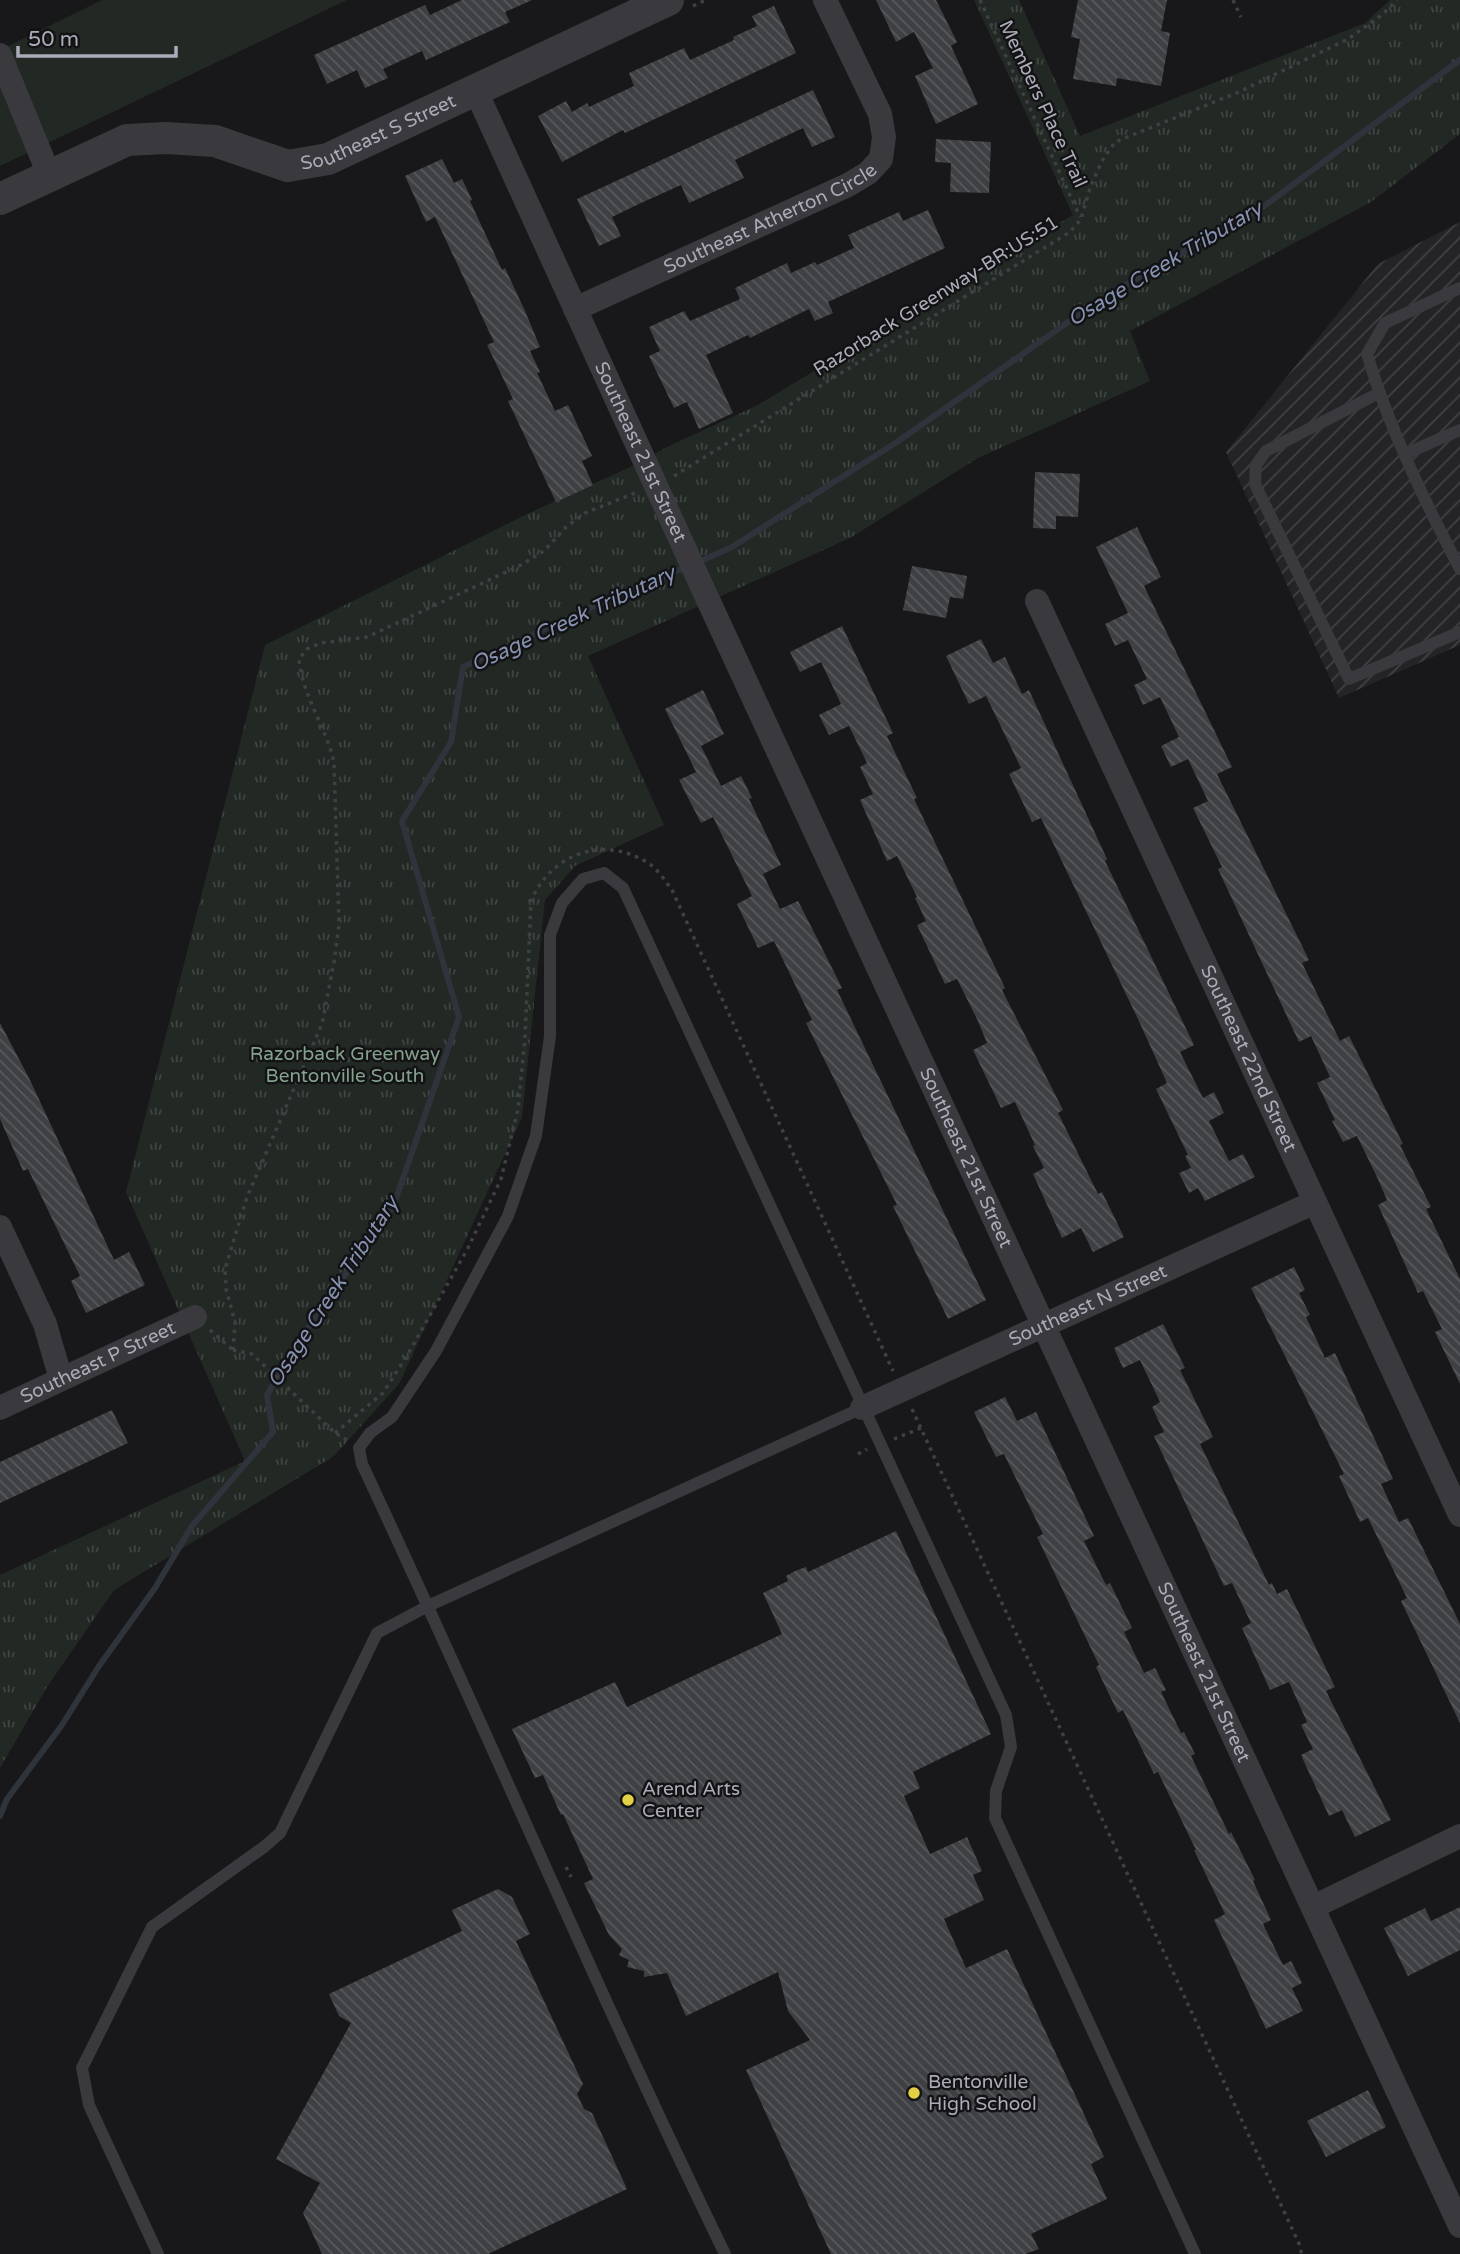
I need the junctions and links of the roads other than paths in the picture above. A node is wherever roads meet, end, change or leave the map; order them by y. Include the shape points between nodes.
1 (668, 0) edge
2 (825, 0) edge
3 (0, 55) edge
4 (475, 89) junction
5 (50, 177) junction
6 (0, 199) edge
7 (1460, 288) edge
8 (575, 309) junction
9 (1378, 393) junction
10 (1460, 430) edge
11 (1405, 454) junction
12 (1459, 564) edge
13 (1037, 601) dead end
14 (1460, 632) edge
15 (1315, 1202) junction
16 (0, 1227) edge
17 (195, 1317) road end
18 (1043, 1326) junction
19 (61, 1379) junction
20 (0, 1408) edge
21 (862, 1408) junction
22 (1460, 1515) edge
23 (428, 1606) junction
24 (1460, 1836) edge
25 (1313, 1908) junction
26 (1460, 2226) edge
27 (158, 2254) edge
28 (725, 2254) edge
29 (1195, 2254) edge

1 - 4 street, Southeast S Street
2 - 8 street, Southeast Atherton Circle via 880,114 881,159 848,186
3 - 5 street
4 - 5 street, Southeast S Street via 328,159 288,166 215,141 127,140
4 - 8 street, Southeast 21st Street
5 - 6 street, Southeast S Street
7 - 9 lane via 1385,323 1367,354
8 - 18 street, Southeast 21st Street
9 - 11 lane
9 - 14 lane via 1266,451 1256,465 1255,484 1349,679
10 - 11 lane
11 - 12 lane
13 - 15 street, Southeast 22nd Street
15 - 18 street, Southeast N Street
15 - 22 street, Southeast 22nd Street
16 - 19 street via 45,1324
17 - 19 street, Southeast P Street
18 - 21 street, Southeast N Street
18 - 25 street, Southeast 21st Street
19 - 20 street, Southeast P Street
21 - 23 lane
21 - 23 lane via 623,888 604,873 583,879 562,903 550,935 550,1036 536,1136 508,1216 436,1351 392,1417 369,1433 359,1448 362,1464
21 - 29 lane via 1006,1715 1011,1746 996,1791 995,1818
23 - 27 lane via 377,1633 280,1833 152,1927 82,2068 89,2105
23 - 28 lane
24 - 25 street
25 - 26 street, Southeast 21st Street

